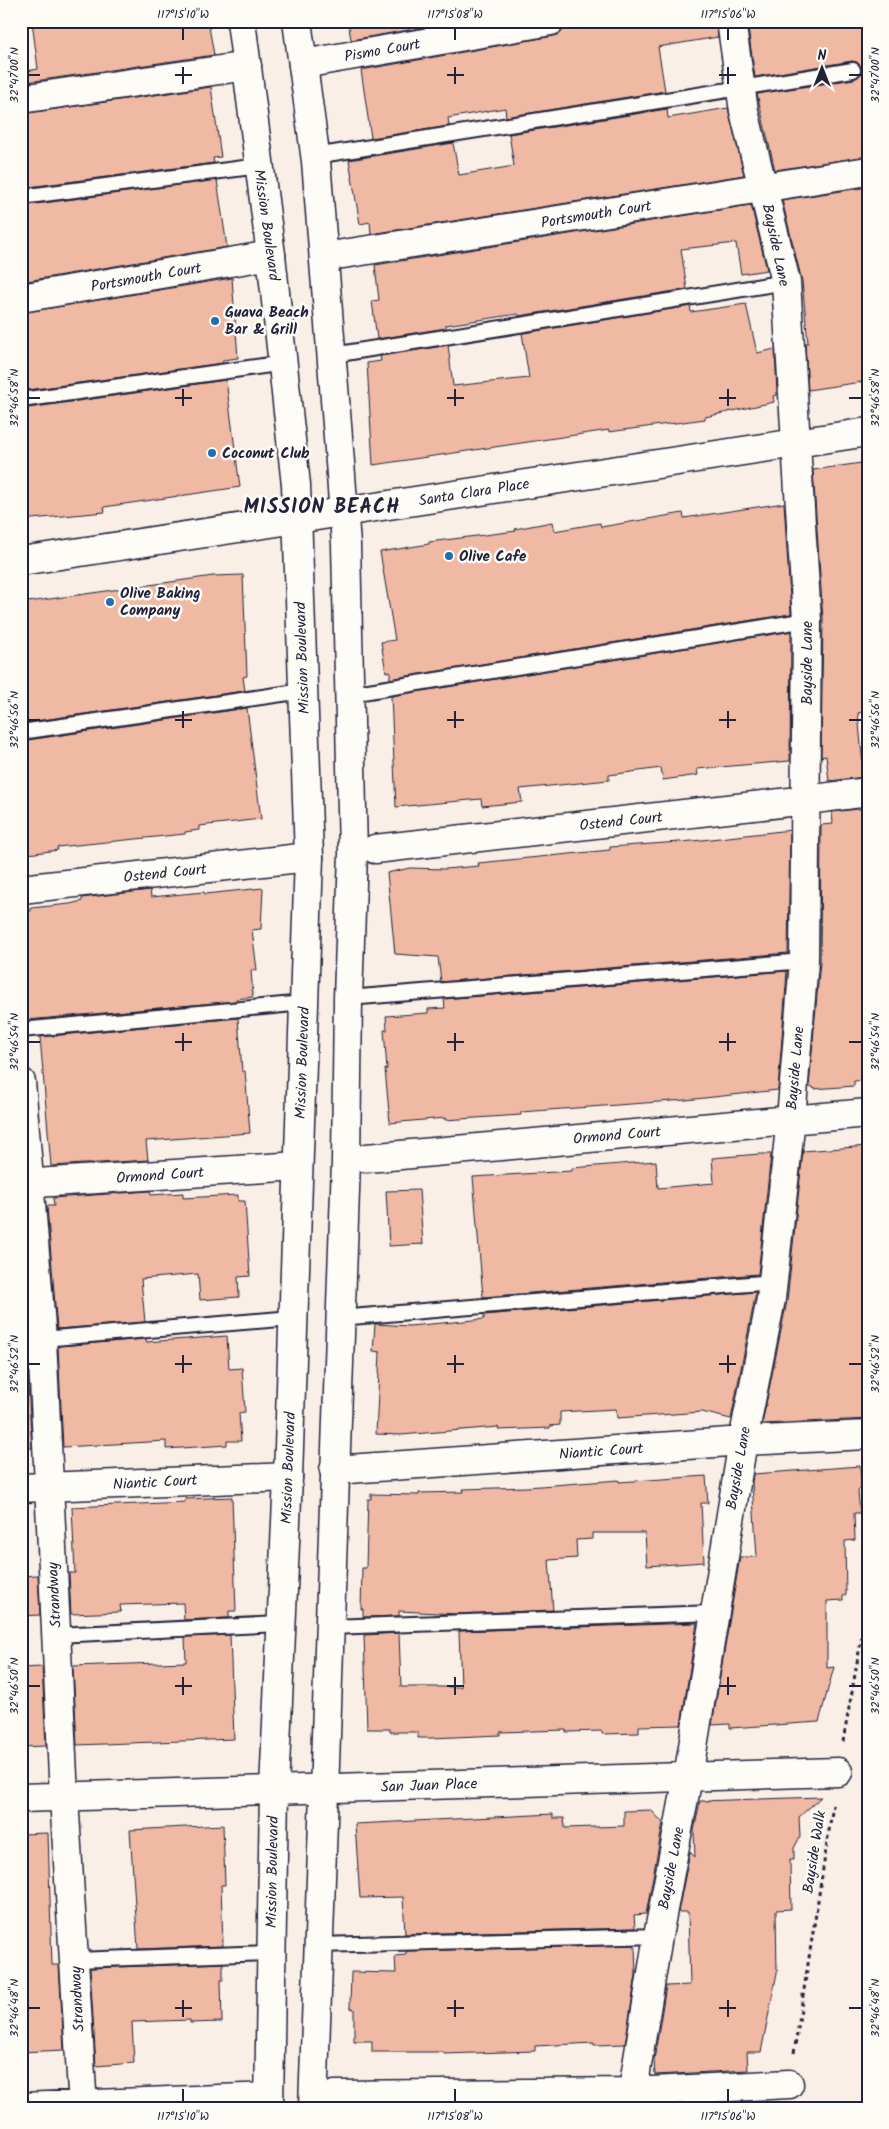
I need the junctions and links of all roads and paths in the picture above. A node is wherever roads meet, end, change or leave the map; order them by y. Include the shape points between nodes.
1 (241, 21) edge
2 (297, 21) edge
3 (551, 21) edge
4 (731, 21) edge
5 (303, 64) junction
6 (247, 66) junction
7 (853, 70) dead end
8 (741, 90) junction
9 (21, 99) edge
10 (315, 156) junction
11 (259, 166) junction
12 (868, 171) edge
13 (764, 188) junction
14 (21, 198) edge
15 (271, 255) junction
16 (324, 256) junction
17 (786, 282) junction
18 (21, 298) edge
19 (333, 355) junction
20 (284, 363) junction
21 (21, 400) edge
22 (868, 432) edge
23 (796, 443) junction
24 (344, 512) junction
25 (297, 519) junction
26 (21, 560) edge
27 (807, 620) junction
28 (303, 691) junction
29 (350, 694) junction
30 (21, 732) edge
31 (868, 792) edge
32 (807, 800) junction
33 (375, 849) dead end
34 (309, 857) junction
35 (21, 889) edge
36 (804, 960) junction
37 (348, 998) junction
38 (304, 1003) junction
39 (21, 1030) edge
40 (21, 1082) edge
41 (868, 1113) edge
42 (791, 1119) junction
43 (367, 1158) dead end
44 (298, 1166) junction
45 (25, 1184) edge
46 (773, 1282) junction
47 (292, 1318) junction
48 (340, 1318) junction
49 (42, 1339) junction
50 (868, 1435) edge
51 (743, 1441) junction
52 (334, 1470) junction
53 (288, 1477) junction
54 (49, 1487) junction
55 (21, 1488) edge
56 (868, 1600) edge
57 (714, 1613) junction
58 (280, 1624) junction
59 (330, 1627) junction
60 (56, 1635) junction
61 (838, 1772) junction
62 (688, 1777) junction
63 (324, 1789) junction
64 (274, 1790) junction
65 (64, 1797) junction
66 (21, 1798) edge
67 (658, 1936) junction
68 (318, 1945) junction
69 (270, 1953) junction
70 (75, 1960) junction
71 (789, 2084) joint
72 (631, 2100) edge
73 (269, 2102) edge
74 (324, 2102) edge
75 (83, 2106) edge
76 (21, 2107) edge

1 - 6 street, Mission Boulevard
2 - 5 street
3 - 5 street, Pismo Court
4 - 8 street, Bayside Lane
5 - 10 street
6 - 9 street
6 - 11 street, Mission Boulevard
7 - 8 lane
8 - 10 lane
8 - 13 street, Bayside Lane
10 - 16 street
11 - 14 lane
11 - 15 street, Mission Boulevard
12 - 13 street, Portsmouth Court
13 - 16 street, Portsmouth Court
13 - 17 street, Bayside Lane
15 - 18 street, Portsmouth Court
15 - 20 street, Mission Boulevard
16 - 19 street
17 - 19 lane
17 - 23 street, Bayside Lane
19 - 24 street
20 - 21 lane
20 - 25 street, Mission Boulevard
22 - 23 street, Santa Clara Place
23 - 24 street, Santa Clara Place
23 - 27 street, Bayside Lane
24 - 25 street, Santa Clara Place
24 - 29 street
25 - 26 street, Santa Clara Place
25 - 28 street, Mission Boulevard
27 - 29 lane
27 - 32 street, Bayside Lane
28 - 30 lane
28 - 34 street, Mission Boulevard
29 - 37 street via 353,853
31 - 32 street, Ostend Court
32 - 33 street, Ostend Court
32 - 36 street, Bayside Lane
34 - 35 street, Ostend Court
34 - 38 street, Mission Boulevard
36 - 37 lane
36 - 42 street, Bayside Lane
37 - 48 street
38 - 39 lane
38 - 44 street, Mission Boulevard
40 - 45 street, Strandway
41 - 42 street, Ormond Court
42 - 43 street, Ormond Court
42 - 46 street, Bayside Lane
44 - 45 street, Ormond Court
44 - 47 street, Mission Boulevard
45 - 49 street, Strandway
46 - 48 lane
46 - 51 street, Bayside Lane
47 - 49 lane
47 - 53 street, Mission Boulevard
48 - 52 street
49 - 54 street, Strandway
50 - 51 street, Niantic Court
51 - 52 street, Niantic Court
51 - 57 street, Bayside Lane
52 - 59 street
53 - 54 street, Niantic Court
53 - 58 street, Mission Boulevard
54 - 55 street, Niantic Court
54 - 60 street, Strandway
56 - 61 path, Bayside Walk
57 - 59 lane
57 - 62 street, Bayside Lane
58 - 60 lane
58 - 64 street, Mission Boulevard
59 - 63 street
60 - 65 street, Strandway
61 - 62 street, San Juan Place
61 - 71 path, Bayside Walk
62 - 63 street, San Juan Place
62 - 67 street, Bayside Lane
63 - 64 street, San Juan Place
63 - 68 street
64 - 65 street, San Juan Place
64 - 69 street, Mission Boulevard
65 - 66 street, San Juan Place
65 - 70 street, Strandway
67 - 68 lane
67 - 72 street, Bayside Lane
68 - 74 street
69 - 70 lane
69 - 73 street, Mission Boulevard
70 - 75 street, Strandway
71 - 72 street
72 - 74 street
73 - 75 street
75 - 76 street

